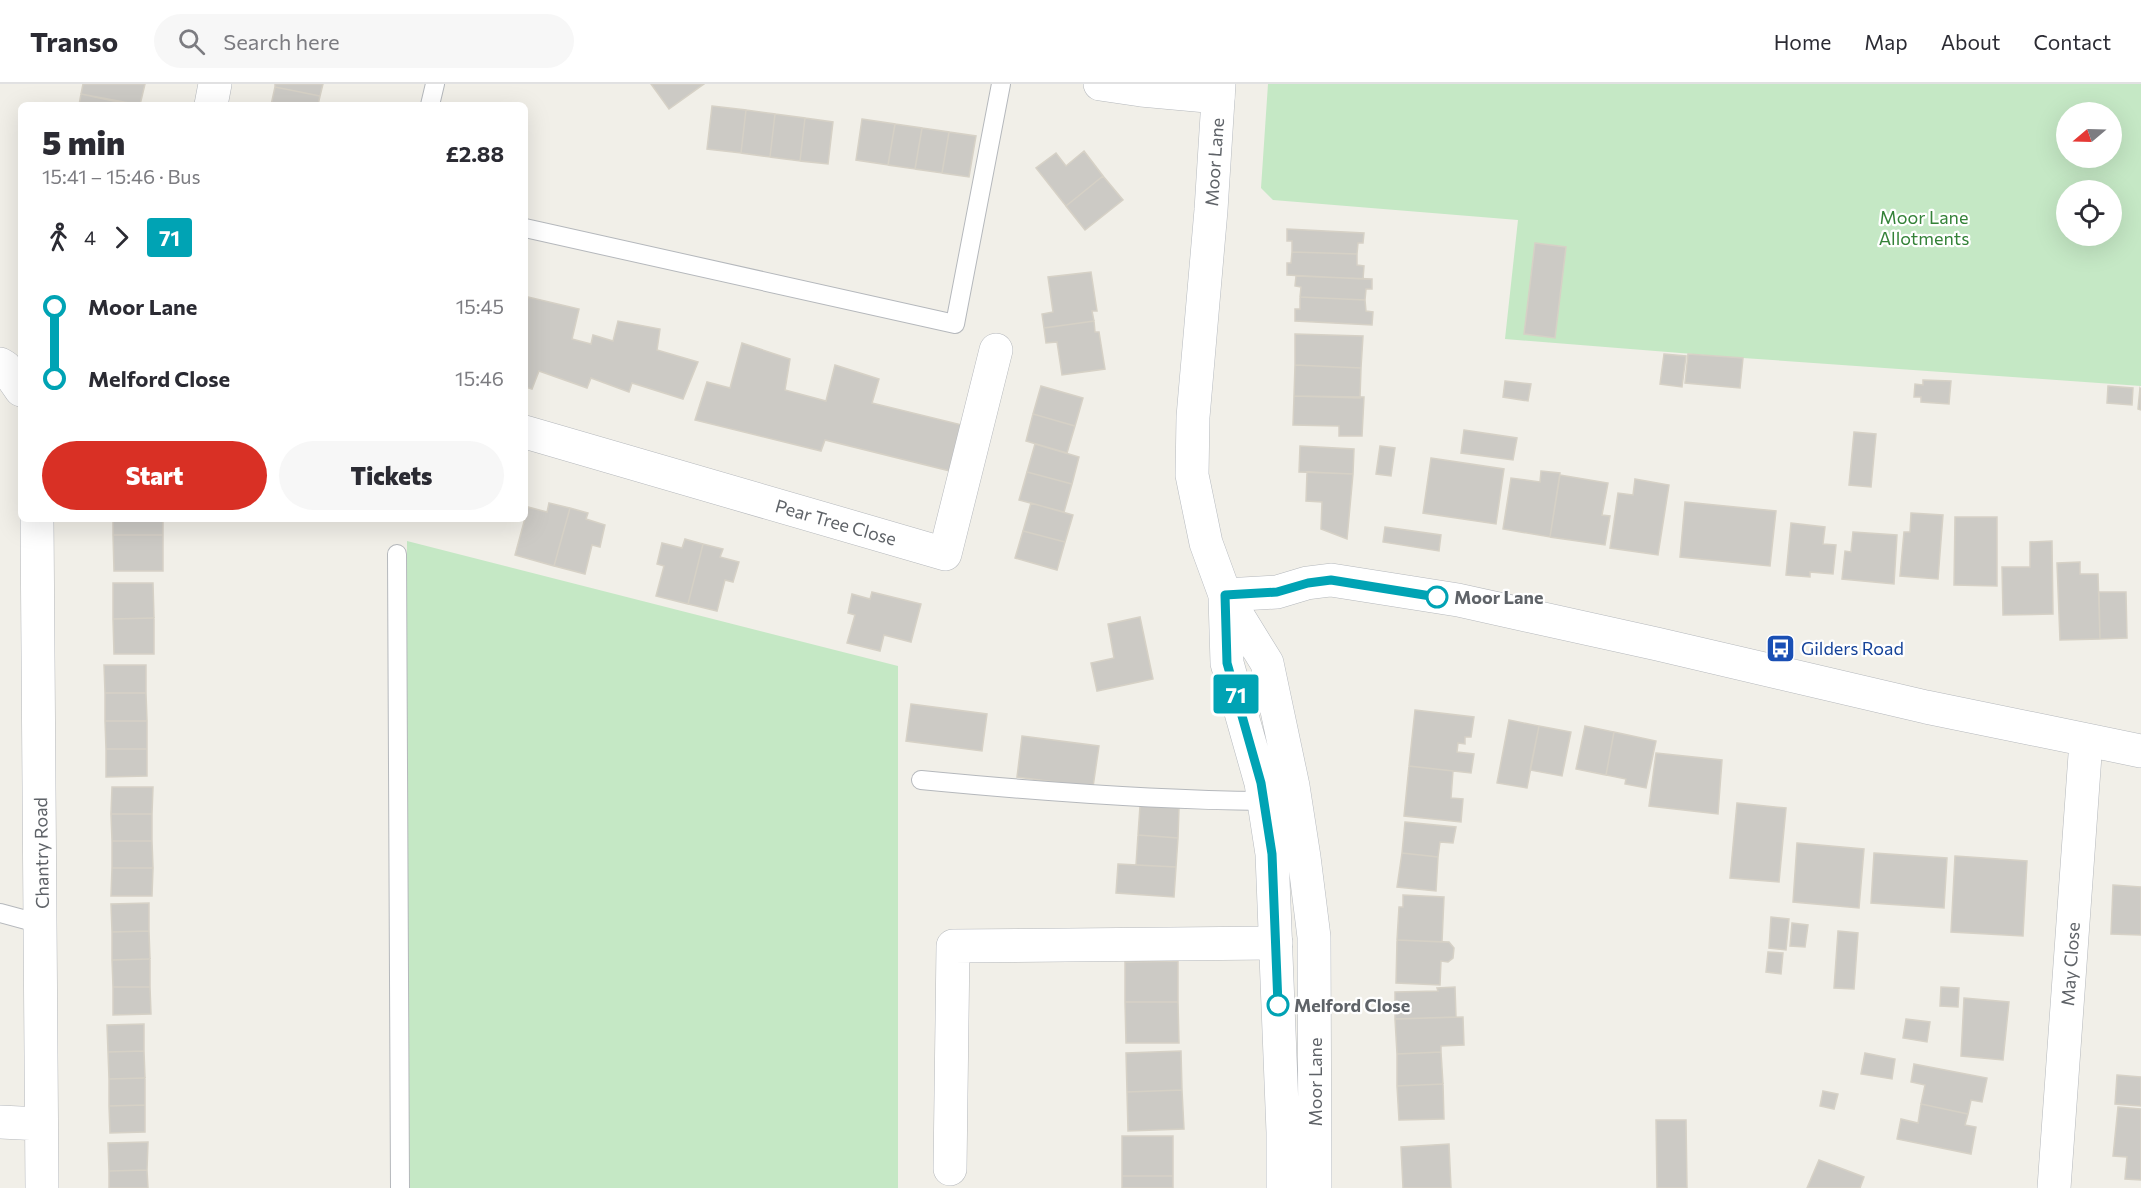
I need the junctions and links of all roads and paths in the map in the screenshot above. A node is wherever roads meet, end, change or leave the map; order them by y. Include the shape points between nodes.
1 (215, 84) edge
2 (435, 84) edge
3 (1002, 84) edge
4 (1100, 84) edge
5 (1219, 91) edge
6 (212, 102) edge
7 (431, 102) edge
8 (528, 229) edge
9 (996, 350) dead end
10 (0, 364) edge
11 (18, 386) edge
12 (528, 433) edge
13 (37, 522) edge
14 (397, 554) dead end
15 (1225, 595) junction
16 (2086, 741) junction
17 (2141, 751) edge
18 (921, 780) dead end
19 (1263, 801) junction
20 (0, 914) edge
21 (41, 924) junction
22 (1276, 943) junction
23 (0, 1122) edge
24 (41, 1124) junction
25 (950, 1168) dead end
26 (42, 1188) edge
27 (400, 1188) edge
28 (1283, 1188) edge
29 (1315, 1188) edge
30 (2054, 1188) edge

1 - 6 street
2 - 7 lane
3 - 8 lane via 955,324
4 - 5 street via 1141,90
5 - 15 street, Moor Lane via 1193,417 1192,475 1206,543
9 - 12 street, Pear Tree Close via 945,554
10 - 11 street
13 - 21 street, Chantry Road
14 - 27 lane
15 - 16 street via 1277,592 1331,580 1458,600
15 - 19 street, Moor Lane via 1227,663
15 - 29 street, Moor Lane via 1267,663 1304,857 1314,937
16 - 17 street
16 - 30 street, May Close
18 - 19 lane via 1173,800
19 - 22 street, Moor Lane via 1272,854
20 - 21 lane
21 - 24 street, Chantry Road
22 - 25 street via 953,946
22 - 28 street, Moor Lane
23 - 24 street
24 - 26 street, Chantry Road

